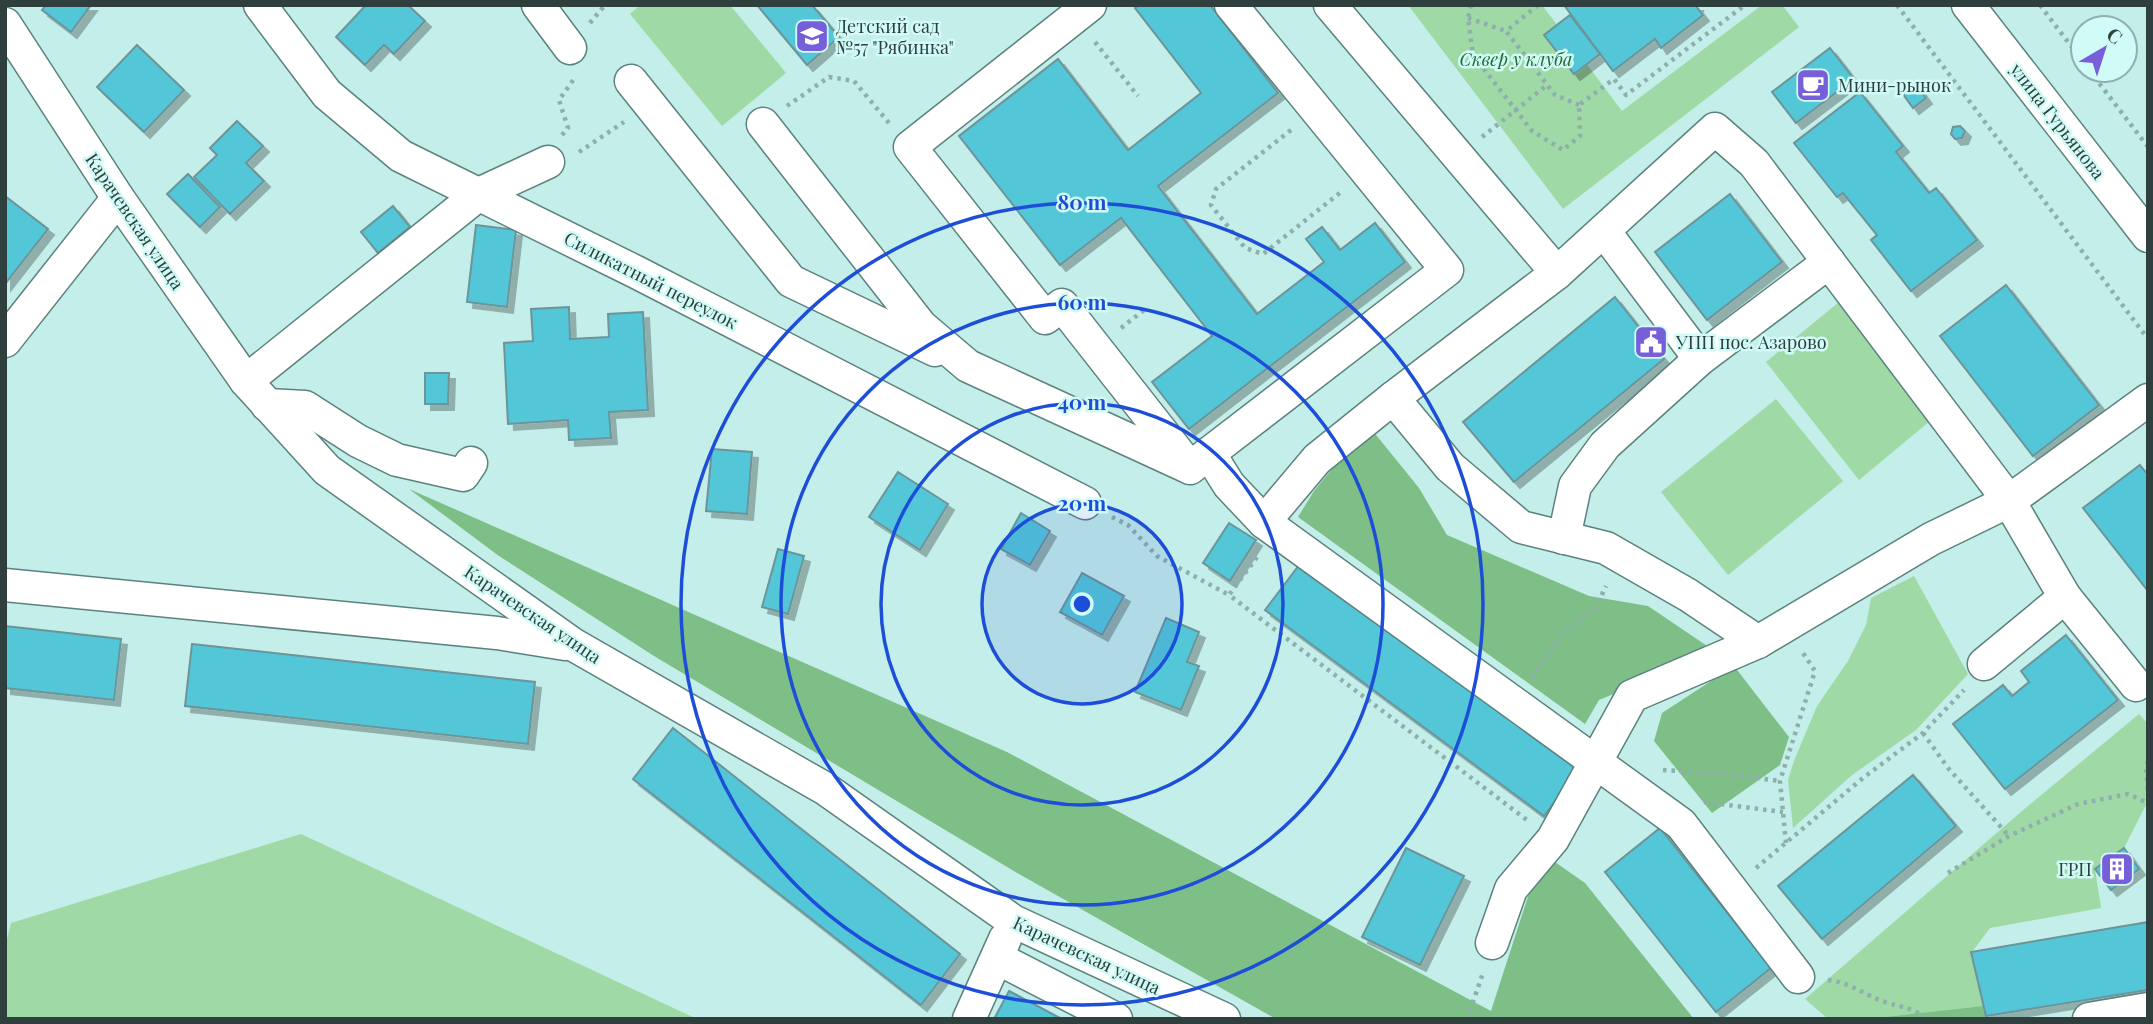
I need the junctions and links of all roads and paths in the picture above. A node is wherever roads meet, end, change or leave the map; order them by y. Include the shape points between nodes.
1 (260, 5) edge
2 (538, 5) edge
3 (1231, 5) edge
4 (1471, 5) edge
5 (1538, 5) edge
6 (1745, 5) edge
7 (1897, 5) edge
8 (1968, 5) edge
9 (2040, 5) edge
10 (1339, 8) edge
11 (1082, 11) edge
12 (1468, 18) junction
13 (5, 24) edge
14 (1506, 31) junction
15 (2069, 43) edge
16 (570, 48) dead end
17 (2100, 84) edge
18 (1547, 85) junction
19 (641, 92) joint
20 (1138, 96) dead end
21 (1578, 105) junction
22 (1316, 110) junction
23 (1516, 110) junction
24 (763, 124) joint
25 (909, 147) junction
26 (2148, 147) edge
27 (1457, 156) junction
28 (548, 162) joint
29 (1366, 171) junction
30 (479, 194) junction
31 (118, 198) junction
32 (1604, 231) junction
33 (2148, 236) edge
34 (1829, 262) junction
35 (1557, 273) junction
36 (2148, 339) edge
37 (5, 341) edge
38 (1700, 359) junction
39 (968, 366) junction
40 (246, 381) junction
41 (1393, 398) junction
42 (2148, 400) edge
43 (267, 405) junction
44 (1200, 461) junction
45 (471, 463) dead end
46 (2009, 501) junction
47 (1084, 503) joint
48 (1270, 526) junction
49 (1564, 538) junction
50 (1621, 557) junction
51 (5, 585) edge
52 (1229, 595) junction
53 (2065, 597) junction
54 (1787, 625) junction
55 (1758, 642) junction
56 (574, 645) junction
57 (1984, 664) joint
58 (2136, 685) dead end
59 (1515, 702) junction
60 (1923, 733) junction
61 (1596, 761) junction
62 (2148, 761) edge
63 (1668, 778) dead end
64 (1780, 781) junction
65 (2148, 794) edge
66 (1698, 801) dead end
67 (2148, 803) edge
68 (1783, 812) junction
69 (2009, 836) junction
70 (1553, 839) junction
71 (1786, 843) junction
72 (1948, 873) dead end
73 (1731, 889) junction
74 (1013, 921) junction
75 (1492, 943) joint
76 (997, 958) junction
77 (1798, 977) joint
78 (2148, 1009) edge
79 (969, 1019) edge
80 (1116, 1019) edge
81 (1224, 1019) edge
82 (1468, 1019) edge
83 (1926, 1019) edge
84 (2090, 1019) edge

1 - 30 street, Силикатный переулок via 327,94 401,156
2 - 16 street
3 - 22 street
4 - 12 path
5 - 14 path
6 - 21 path via 1626,95 1614,79
7 - 36 path
8 - 33 street, улица Гурьянова
9 - 15 path
10 - 27 street
11 - 20 path
11 - 25 street
12 - 14 path
12 - 23 path via 1473,55
13 - 31 street, Карачевская улица
14 - 18 path
17 - 26 path
18 - 21 path via 1555,95
18 - 23 path
19 - 28 path via 579,152
19 - 39 street via 791,281
21 - 23 path via 1580,136 1563,150 1532,131
22 - 29 street
22 - 29 path via 1216,189 1211,205 1245,248 1263,254
23 - 27 path
24 - 25 path via 829,77 854,81
24 - 39 street via 921,326
25 - 44 street via 1045,318 1062,305
27 - 35 street
28 - 30 street
29 - 44 street via 1447,270
30 - 40 street
30 - 47 street, Силикатный переулок
31 - 37 street
31 - 40 street, Карачевская улица
32 - 34 street via 1715,129 1754,163
32 - 35 street
32 - 38 street
34 - 38 street
34 - 46 street
35 - 41 street
38 - 49 street via 1605,445 1575,486
39 - 44 street
40 - 43 street, Карачевская улица
41 - 48 street via 1317,459
41 - 49 street via 1450,467 1521,527
42 - 46 street
43 - 45 street via 305,407 397,460 463,475
43 - 56 street, Карачевская улица via 327,470
44 - 48 street
46 - 53 street
46 - 54 street via 1931,539
47 - 52 path via 1128,525 1157,556
48 - 52 path
48 - 59 street
49 - 50 street via 1606,548
50 - 55 street
50 - 59 path via 1595,609 1562,633
51 - 56 street via 497,633
52 - 70 path
53 - 57 street
53 - 58 street
54 - 55 street
54 - 64 path via 1815,671
55 - 61 street via 1632,696
56 - 74 street, Карачевская улица via 824,788
57 - 60 path
59 - 61 street
60 - 69 path
60 - 71 path
61 - 70 street
61 - 73 street via 1681,824
62 - 65 path
63 - 64 path via 1658,770
64 - 68 path
66 - 68 path
67 - 69 path via 2128,794 2078,804
68 - 71 path
69 - 72 path
70 - 75 street via 1511,889
71 - 73 path
73 - 77 street
74 - 76 street
74 - 81 street, Карачевская улица
75 - 82 path
76 - 79 street
76 - 80 street
77 - 83 path via 1842,981 1886,1002 1914,1009
78 - 84 street

